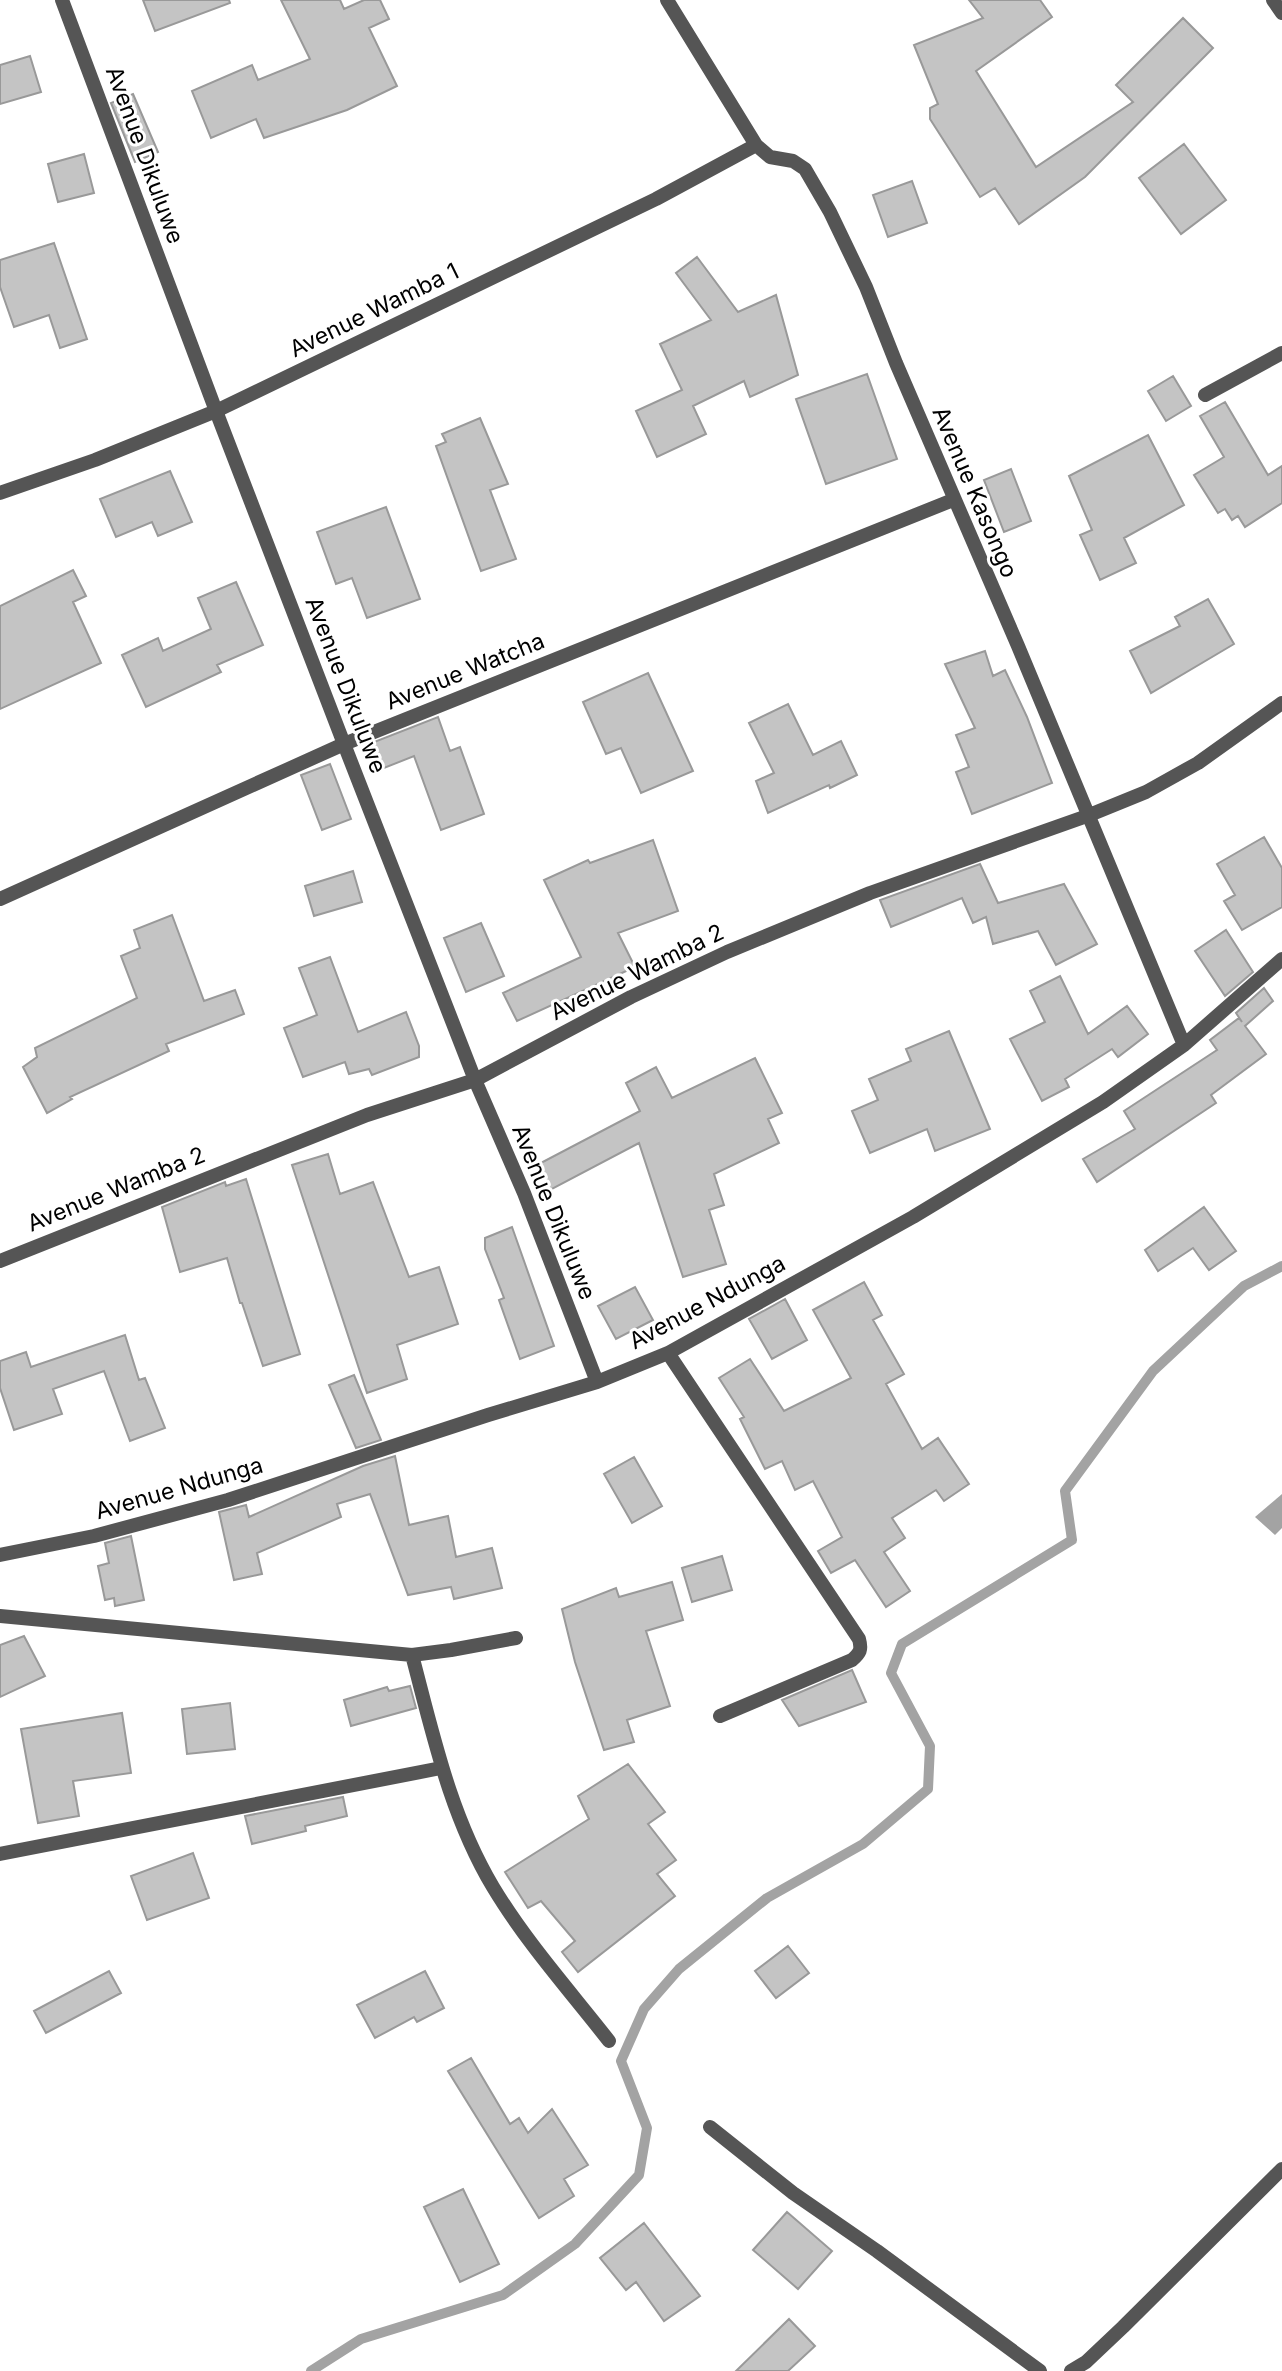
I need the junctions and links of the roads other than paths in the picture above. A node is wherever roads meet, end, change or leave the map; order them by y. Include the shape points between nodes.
1 (62, 0) edge
2 (667, 0) edge
3 (1273, 0) edge
4 (1282, 13) edge
5 (756, 145) junction
6 (1282, 353) edge
7 (1205, 395) dead end
8 (216, 411) junction
9 (0, 493) edge
10 (953, 500) junction
11 (1282, 703) edge
12 (344, 744) junction
13 (1087, 816) junction
14 (0, 899) edge
15 (1282, 959) edge
16 (1184, 1045) junction
17 (475, 1080) junction
18 (0, 1261) edge
19 (668, 1353) junction
20 (597, 1382) junction
21 (0, 1555) edge
22 (0, 1616) edge
23 (516, 1638) dead end
24 (412, 1655) junction
25 (720, 1716) dead end
26 (441, 1768) junction
27 (0, 1853) edge
28 (609, 2042) dead end
29 (710, 2127) dead end
30 (1282, 2169) edge
31 (1040, 2371) edge
32 (1071, 2371) edge

1 - 8 street, Avenue Dikuluwe
2 - 5 street
3 - 4 street
5 - 8 street, Avenue Wamba 1 via 644,205
5 - 10 street, Avenue Kasongo via 770,157 793,161 804,169 830,212 866,287
6 - 7 street
8 - 9 street, Avenue Wamba 1
8 - 12 street, Avenue Dikuluwe
10 - 12 street, Avenue Watcha
10 - 13 street, Avenue Kasongo
11 - 13 street, Avenue Wamba 2 via 1198,763 1146,792
12 - 14 street, Avenue Watcha
12 - 17 street, Avenue Dikuluwe
13 - 16 street, Avenue Kasongo
13 - 17 street, Avenue Wamba 2 via 870,893 727,952
15 - 16 street, Avenue Ndunga
16 - 19 street, Avenue Ndunga via 1103,1102 913,1217
17 - 18 street, Avenue Wamba 2 via 367,1115
17 - 20 street, Avenue Dikuluwe
19 - 20 street, Avenue Ndunga
19 - 25 street via 861,1648 852,1660
20 - 21 street, Avenue Ndunga via 228,1500 94,1536
22 - 24 street
23 - 24 street
24 - 26 street
26 - 27 street
26 - 28 street via 471,1847 493,1887
29 - 31 street via 793,2193
30 - 32 street via 1123,2327

